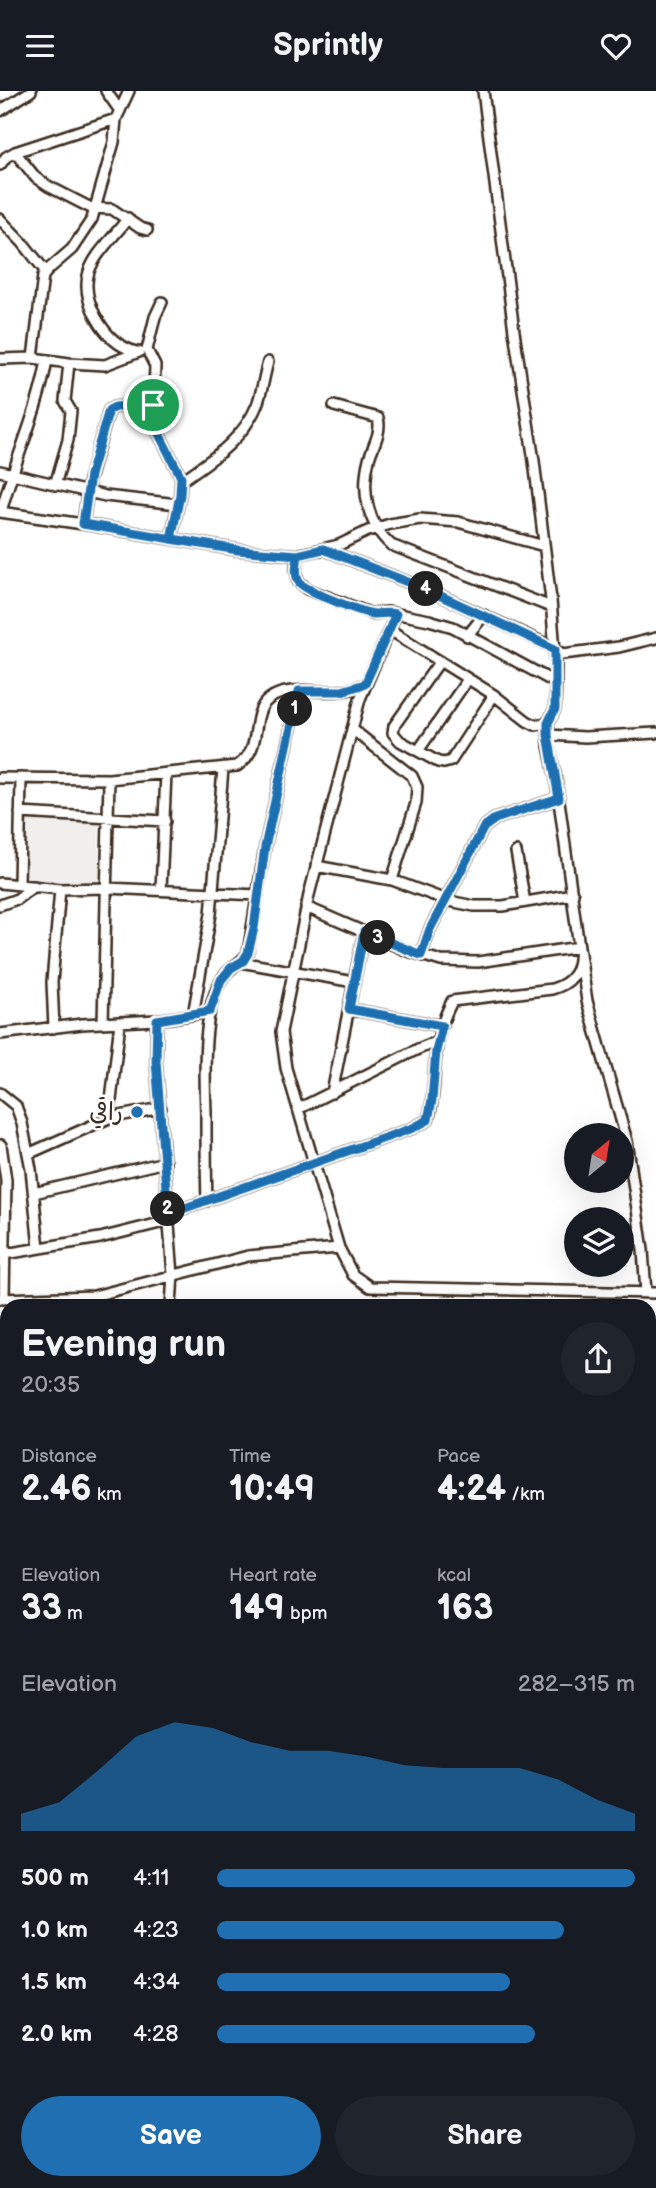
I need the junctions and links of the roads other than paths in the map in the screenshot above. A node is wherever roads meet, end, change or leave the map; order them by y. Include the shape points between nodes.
1 (31, 91) edge
2 (106, 91) edge
3 (129, 91) edge
4 (483, 91) edge
5 (0, 111) edge
6 (118, 115) junction
7 (15, 152) junction
8 (0, 165) edge
9 (95, 209) junction
10 (128, 218) junction
11 (0, 219) edge
12 (147, 230) dead end
13 (46, 272) junction
14 (162, 302) dead end
15 (147, 350) junction
16 (136, 352) junction
17 (33, 358) junction
18 (0, 359) edge
19 (47, 360) junction
20 (268, 362) dead end
21 (69, 363) junction
22 (153, 405) junction
23 (334, 406) dead end
24 (0, 471) edge
25 (11, 474) junction
26 (181, 481) junction
27 (55, 485) junction
28 (87, 492) junction
29 (178, 504) junction
30 (0, 512) edge
31 (83, 524) junction
32 (376, 529) junction
33 (171, 539) junction
34 (544, 546) junction
35 (323, 549) junction
36 (298, 555) junction
37 (551, 607) junction
38 (396, 614) junction
39 (484, 615) junction
40 (390, 630) junction
41 (467, 636) junction
42 (656, 638) edge
43 (555, 649) junction
44 (440, 661) junction
45 (468, 679) junction
46 (365, 684) junction
47 (556, 684) junction
48 (299, 691) junction
49 (494, 695) junction
50 (548, 723) junction
51 (352, 729) junction
52 (656, 733) edge
53 (548, 735) junction
54 (418, 751) junction
55 (223, 769) junction
56 (166, 773) junction
57 (0, 778) edge
58 (20, 778) junction
59 (109, 779) junction
60 (559, 798) junction
61 (20, 813) junction
62 (108, 818) junction
63 (165, 821) junction
64 (516, 852) dead end
65 (316, 866) junction
66 (392, 880) junction
67 (0, 883) edge
68 (19, 884) junction
69 (34, 886) junction
70 (107, 888) junction
71 (60, 889) junction
72 (161, 890) junction
73 (212, 893) junction
74 (573, 894) junction
75 (258, 895) junction
76 (445, 900) junction
77 (526, 902) junction
78 (0, 905) edge
79 (306, 907) junction
80 (364, 932) junction
81 (579, 947) junction
82 (421, 955) junction
83 (240, 962) junction
84 (293, 971) junction
85 (354, 982) junction
86 (349, 1009) junction
87 (210, 1011) junction
88 (193, 1015) junction
89 (157, 1020) junction
90 (120, 1022) junction
91 (103, 1023) junction
92 (442, 1026) junction
93 (54, 1028) junction
94 (0, 1034) edge
95 (438, 1041) junction
96 (0, 1093) edge
97 (332, 1093) junction
98 (161, 1108) junction
99 (298, 1109) junction
100 (109, 1118) junction
101 (2, 1145) edge
102 (28, 1154) junction
103 (165, 1162) junction
104 (314, 1163) junction
105 (34, 1193) junction
106 (207, 1201) junction
107 (168, 1218) junction
108 (40, 1248) junction
109 (339, 1248) junction
110 (5, 1254) junction
111 (173, 1275) junction
112 (651, 1293) edge
113 (2, 1299) edge
114 (77, 1299) edge
115 (171, 1299) edge

1 - 5 street
2 - 6 street
3 - 6 street
4 - 34 street
6 - 7 street
6 - 9 street
7 - 8 street
7 - 9 street via 39,180
9 - 10 street via 108,208
9 - 13 street via 72,249
10 - 12 street
10 - 16 street via 93,261 86,294 107,335
11 - 13 street
13 - 17 street
14 - 15 street
15 - 16 street
15 - 22 street via 155,366
16 - 21 street via 105,365
17 - 18 street
17 - 19 street
19 - 21 street
19 - 25 street
20 - 26 street via 257,405 242,431 222,452
21 - 27 street via 65,401 71,411 68,440
22 - 26 street via 156,428
22 - 28 street via 109,410
23 - 32 street via 378,418 380,427 365,486
24 - 25 street
25 - 27 street
25 - 30 street
26 - 29 street
27 - 28 street
28 - 29 street
28 - 31 street
29 - 33 street
30 - 31 street
31 - 33 street
32 - 34 street via 420,519 458,522
32 - 35 street
32 - 37 street via 391,545
33 - 36 street
34 - 37 street
35 - 36 street
35 - 39 street
36 - 38 street via 298,581 307,589 372,614
37 - 43 street
38 - 40 street
38 - 41 street via 429,619
39 - 41 street
39 - 43 street
40 - 44 street
40 - 46 street
41 - 47 street
42 - 43 street via 568,655
43 - 47 street
44 - 45 street
44 - 54 street via 394,726 393,733 400,741
45 - 49 street
45 - 54 street
46 - 48 street via 342,691
46 - 51 street
47 - 50 street via 555,709
48 - 55 street via 268,700 261,709 247,760
48 - 75 street
49 - 50 street via 535,725
49 - 54 street via 451,761 438,762
50 - 53 street
51 - 65 street
51 - 66 street via 412,776 417,787
52 - 53 street
53 - 60 street
55 - 56 street
55 - 73 street
56 - 59 street
56 - 63 street
57 - 58 street
58 - 59 street
58 - 61 street
59 - 62 street
60 - 74 street
60 - 76 street via 484,827
61 - 62 street
61 - 68 street
62 - 63 street
62 - 70 street
63 - 72 street
64 - 77 street
65 - 66 street
65 - 79 street
66 - 76 street
67 - 68 street
68 - 69 street
69 - 71 street
69 - 78 street
70 - 71 street
70 - 72 street
70 - 91 street
71 - 93 street via 52,982
72 - 73 street
73 - 75 street
73 - 88 street
74 - 77 street
74 - 81 street
75 - 83 street via 248,953
76 - 77 street via 474,906
76 - 82 street
79 - 80 street
79 - 84 street
80 - 82 street
80 - 85 street
81 - 82 street via 478,962 441,961
81 - 92 street via 574,978 562,986 452,1001
81 - 112 street via 587,1001 627,1141
83 - 84 street
83 - 87 street via 221,980
84 - 85 street
84 - 99 street via 281,1031
85 - 86 street
86 - 92 street
86 - 97 street
87 - 88 street
87 - 106 street via 205,1082
88 - 89 street
89 - 90 street
89 - 98 street
90 - 91 street
90 - 100 street
91 - 93 street
92 - 95 street
93 - 94 street
95 - 97 street
95 - 104 street via 428,1120
96 - 102 street via 16,1106
97 - 99 street
98 - 100 street
98 - 103 street
99 - 104 street
100 - 102 street
101 - 110 street
102 - 105 street
103 - 105 street
103 - 107 street
104 - 106 street
104 - 109 street
105 - 108 street
106 - 107 street
107 - 108 street via 100,1238
107 - 111 street
108 - 110 street
109 - 111 street via 248,1256
109 - 112 street via 353,1275 370,1287
110 - 113 street
111 - 114 street
111 - 115 street

